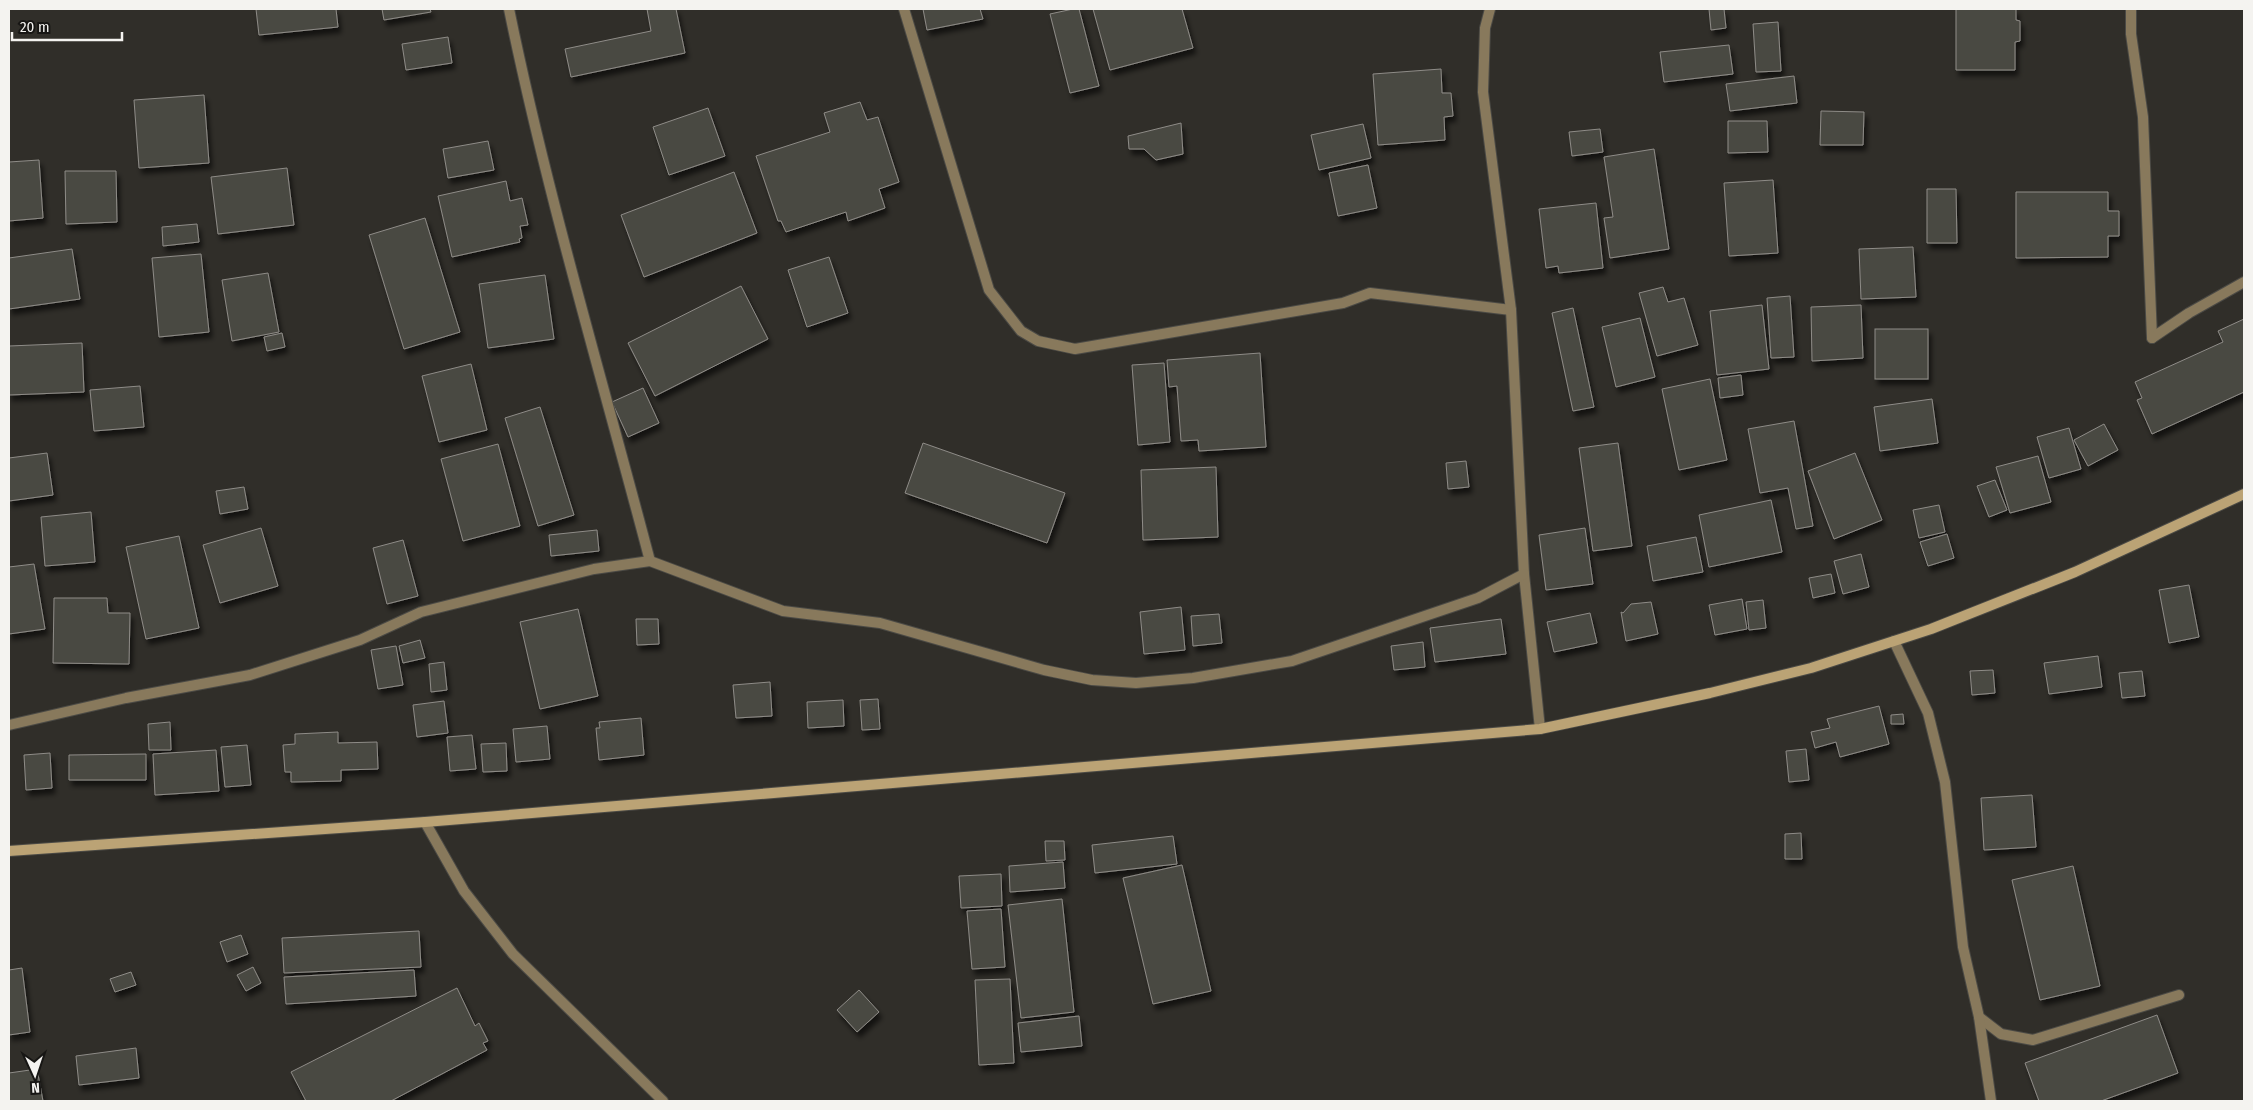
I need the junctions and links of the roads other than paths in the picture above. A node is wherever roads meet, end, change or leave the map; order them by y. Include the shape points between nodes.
1 (509, 9) edge
2 (904, 9) edge
3 (1490, 9) edge
4 (2131, 9) edge
5 (2244, 282) edge
6 (1511, 310) junction
7 (2244, 494) edge
8 (650, 561) junction
9 (1524, 574) junction
10 (1894, 641) junction
11 (9, 725) edge
12 (1540, 729) junction
13 (425, 822) junction
14 (9, 851) edge
15 (2179, 995) dead end
16 (1980, 1017) junction
17 (663, 1101) edge
18 (1991, 1101) edge

1 - 8 street via 576,286
2 - 6 street via 989,290 1021,331 1038,341 1076,349 1343,303 1370,293
3 - 6 street via 1485,28 1483,92
4 - 5 street via 2131,34 2143,117 2152,338
6 - 9 street
7 - 10 main road via 2075,572 1930,630
8 - 9 street via 783,611 880,623 1044,670 1092,680 1136,683 1193,678 1292,660 1478,598
8 - 11 street via 594,569 421,612 360,640 250,675 126,698
9 - 12 street
10 - 12 main road via 1811,668
10 - 16 street via 1928,713 1945,782 1963,947
12 - 13 main road
13 - 14 main road
13 - 17 street via 464,891 513,954
15 - 16 street via 2033,1040 2001,1034
16 - 18 street

